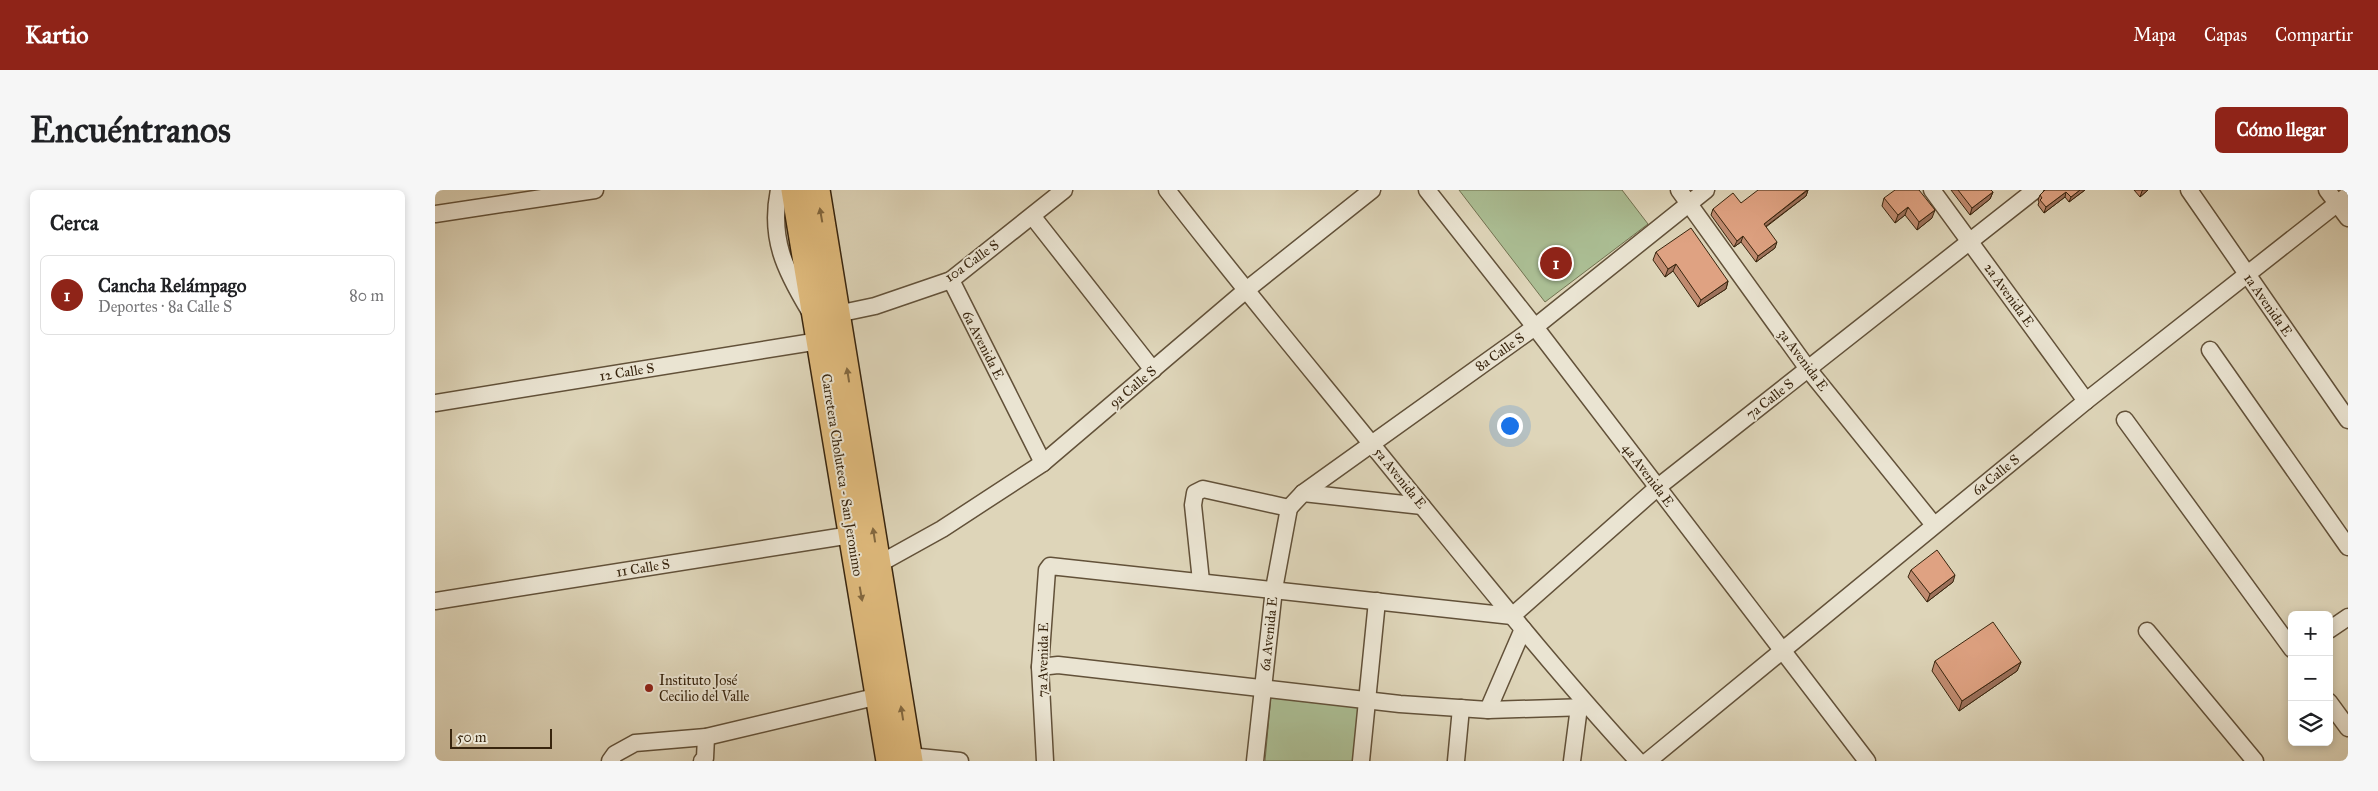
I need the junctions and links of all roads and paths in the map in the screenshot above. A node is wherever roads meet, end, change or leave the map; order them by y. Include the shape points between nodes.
1 (595, 190) edge
2 (779, 190) edge
3 (794, 190) edge
4 (817, 190) edge
5 (1064, 190) edge
6 (1167, 190) edge
7 (1372, 190) edge
8 (1427, 190) edge
9 (1679, 190) edge
10 (1706, 190) edge
11 (1931, 190) edge
12 (2035, 190) edge
13 (2189, 190) edge
14 (2327, 190) edge
15 (2342, 199) edge
16 (1689, 204) junction
17 (435, 214) edge
18 (1033, 217) junction
19 (2348, 218) edge
20 (1969, 242) junction
21 (2246, 274) junction
22 (951, 280) junction
23 (1245, 291) junction
24 (824, 325) junction
25 (1535, 327) junction
26 (2211, 350) dead end
27 (1808, 369) junction
28 (1153, 370) junction
29 (2086, 400) junction
30 (435, 403) edge
31 (2125, 420) dead end
32 (2348, 420) edge
33 (1371, 443) junction
34 (1043, 463) junction
35 (1658, 487) junction
36 (1303, 493) junction
37 (1422, 506) junction
38 (1289, 508) junction
39 (1934, 526) junction
40 (851, 535) junction
41 (2348, 547) edge
42 (879, 564) junction
43 (1201, 581) junction
44 (1274, 589) junction
45 (435, 600) edge
46 (1377, 601) junction
47 (1512, 616) junction
48 (2348, 618) edge
49 (2333, 627) edge
50 (1523, 629) junction
51 (2147, 631) dead end
52 (2288, 644) edge
53 (1782, 650) junction
54 (1040, 667) junction
55 (1263, 689) junction
56 (879, 696) junction
57 (1367, 701) junction
58 (1583, 707) junction
59 (2333, 707) edge
60 (1461, 708) junction
61 (1488, 710) junction
62 (2348, 728) edge
63 (705, 738) junction
64 (903, 759) edge
65 (704, 760) edge
66 (610, 761) edge
67 (960, 761) edge
68 (1045, 761) edge
69 (1255, 761) edge
70 (1361, 761) edge
71 (1456, 761) edge
72 (1573, 761) edge
73 (1638, 761) edge
74 (1648, 761) edge
75 (1867, 761) edge
76 (2255, 761) edge

1 - 17 street
2 - 24 street via 774,210 778,245 788,276
3 - 24 highway, Carretera Choluteca - San Jeronimo
24 -> 4 highway, Carretera Choluteca - San Jeronimo
5 - 18 street, 10a Calle S
6 - 23 street, 5a Avenida E
7 - 23 street, 9a Calle S
8 - 25 street, 4a Avenida E
9 - 16 street, 3a Avenida E
10 - 16 street, 8a Calle S
11 - 20 street, 2a Avenida E
12 - 20 street, 7a Calle S
13 - 21 street, 1a Avenida E
14 - 15 street
15 - 19 street
15 - 21 street, 6a Calle S
16 - 25 street, 8a Calle S
16 - 27 street, 3a Avenida E
18 - 22 street, 10a Calle S
18 - 28 street
20 - 27 street, 7a Calle S
20 - 29 street, 2a Avenida E
21 - 29 street, 6a Calle S
21 - 32 street, 1a Avenida E
22 - 24 street, 10a Calle S
22 - 34 street, 6a Avenida E
23 - 28 street, 9a Calle S
23 - 33 street, 5a Avenida E
24 - 30 street, 12 Calle S
24 - 40 highway, Carretera Choluteca - San Jeronimo
42 -> 24 highway, Carretera Choluteca - San Jeronimo
25 - 33 street, 8a Calle S
25 - 35 street, 4a Avenida E
26 - 41 street
27 - 35 street, 7a Calle S
27 - 39 street, 3a Avenida E
28 - 34 street, 9a Calle S
29 - 39 street, 6a Calle S
31 - 52 street
33 - 36 street, 8a Calle S
33 - 37 street, 5a Avenida E
34 - 42 street, 9a Calle S via 942,529
35 - 47 street, 7a Calle S
35 - 53 street, 4a Avenida E
36 - 37 street
36 - 38 street, 8a Calle S
37 - 47 street, 5a Avenida E
38 - 43 street via 1203,489 1195,493 1193,504
38 - 44 street, 6a Avenida E
39 - 53 street, 6a Calle S
40 - 45 street, 11 Calle S
40 -> 56 highway, Carretera Choluteca - San Jeronimo
64 -> 42 highway, Carretera Choluteca - San Jeronimo
43 - 44 street
43 - 54 street, 7a Avenida E via 1056,566 1047,570
44 - 46 street
44 - 55 street, 6a Avenida E
46 - 47 street
46 - 57 street
47 - 50 street, 5a Avenida E
48 - 49 street
50 - 58 street, 5a Avenida E
50 - 61 street
51 - 76 street
53 - 74 street, 6a Calle S
53 - 75 street, 4a Avenida E
54 - 55 street via 1058,665
54 - 68 street, 7a Avenida E
55 - 57 street
55 - 69 street, 6a Avenida E
56 - 63 street
56 - 64 highway, Carretera Choluteca - San Jeronimo
57 - 60 street
57 - 70 street
58 - 61 street
58 - 72 street
58 - 73 street, 5a Avenida E
59 - 62 street
60 - 61 street
60 - 71 street
63 - 65 street
63 - 66 street via 635,743 615,754
64 - 67 street

